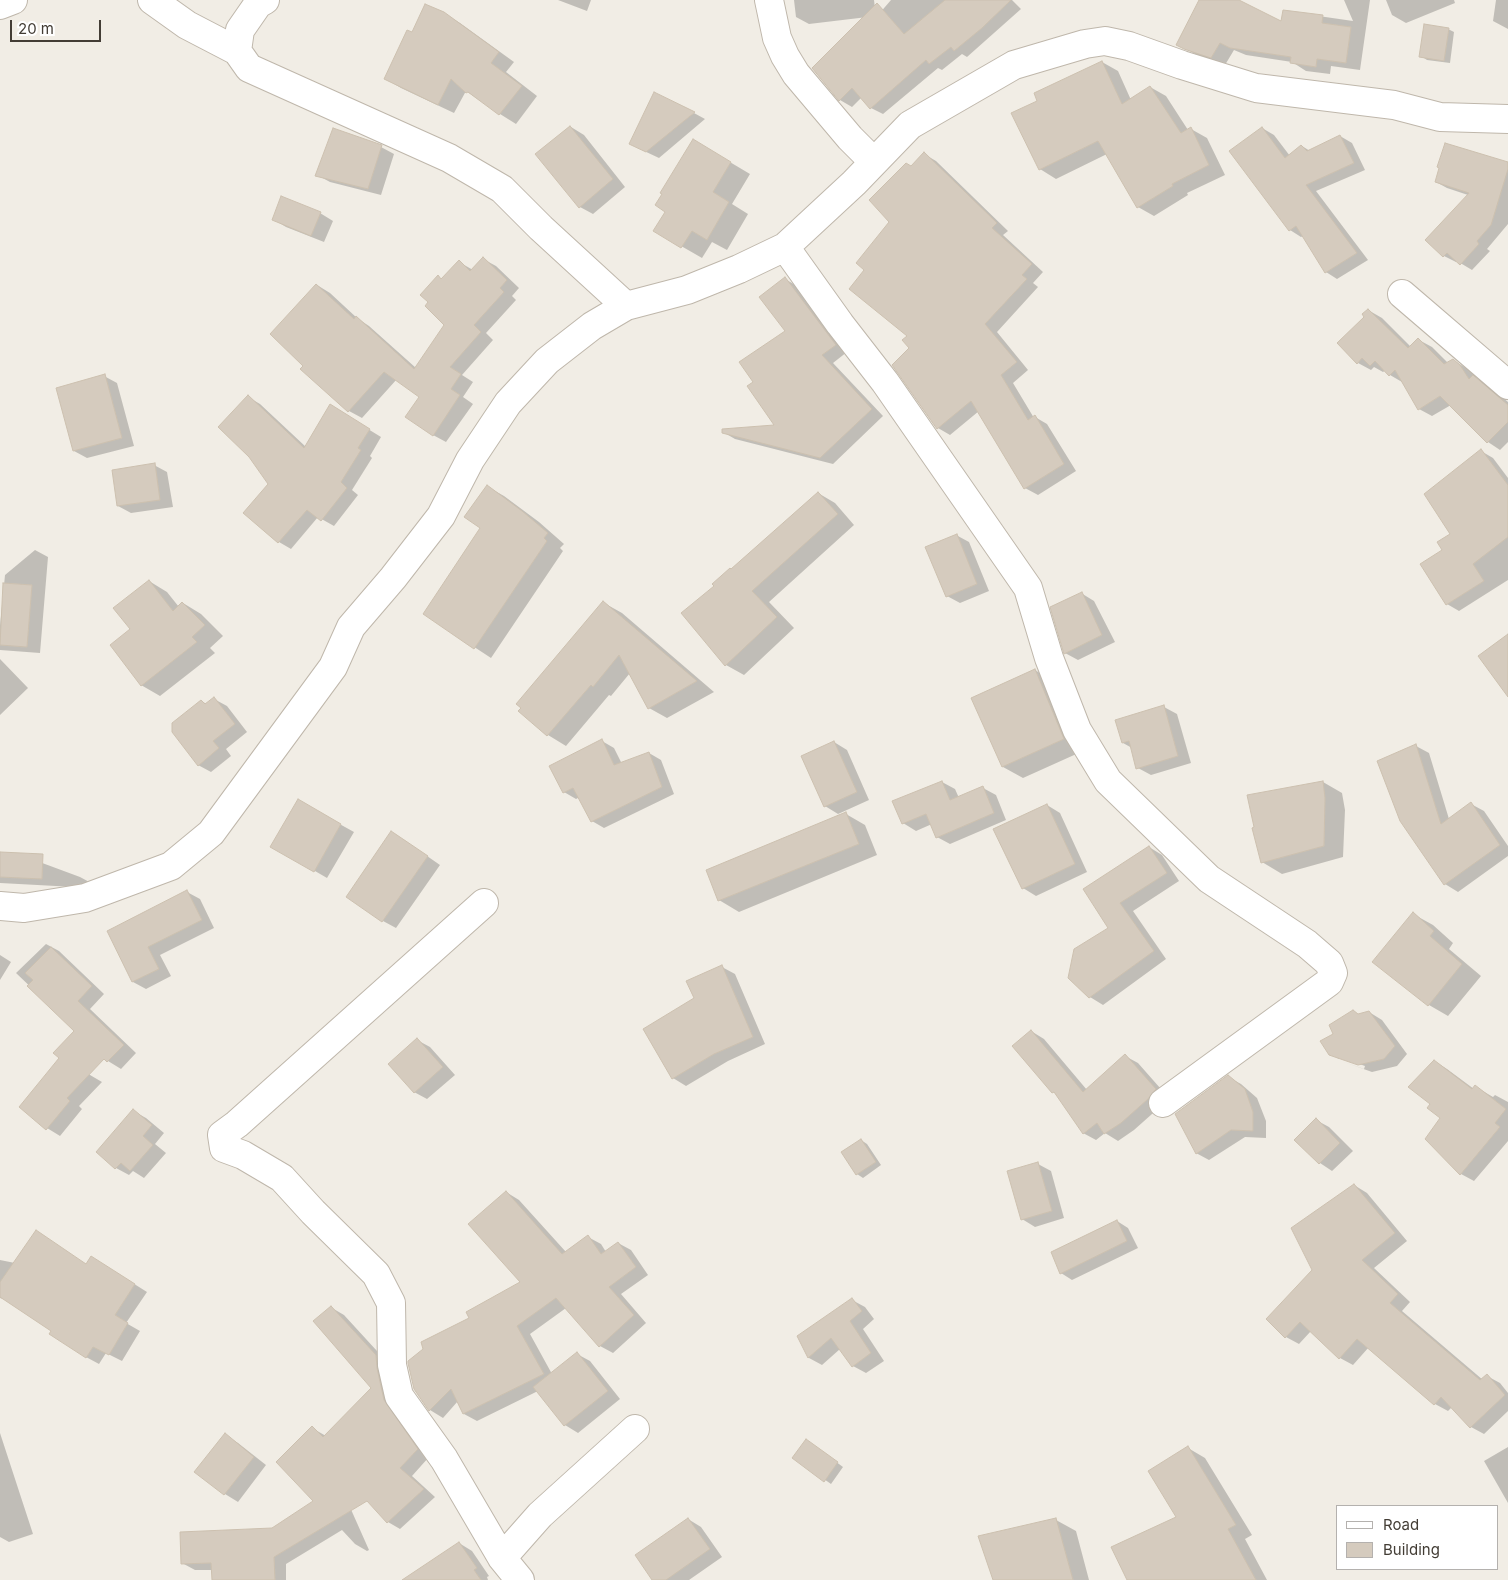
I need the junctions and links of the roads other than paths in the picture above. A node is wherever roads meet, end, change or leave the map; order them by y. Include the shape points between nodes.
1 (13, 0) edge
2 (152, 0) edge
3 (266, 0) edge
4 (769, 0) edge
5 (0, 5) edge
6 (237, 51) junction
7 (1508, 119) edge
8 (874, 162) junction
9 (785, 247) junction
10 (1402, 294) dead end
11 (626, 306) junction
12 (1508, 385) edge
13 (484, 903) dead end
14 (0, 906) edge
15 (1163, 1103) dead end
16 (635, 1429) dead end
17 (502, 1558) junction
18 (520, 1580) edge

1 - 5 street
2 - 6 street via 187,25
3 - 6 street via 258,4 240,30
4 - 8 street via 777,38 796,74
6 - 11 street via 249,68 449,158 502,189
7 - 8 street via 1440,117 1394,105 1256,88 1105,41 1014,65 910,125
8 - 9 street
9 - 11 street via 688,290
9 - 15 street via 885,382 1028,588 1049,658 1077,730 1108,781 1209,878 1307,944 1329,963 1333,972 1329,982
10 - 12 street
11 - 14 street via 592,326 547,361 508,403 470,460 441,516 351,628 333,667 211,833 171,866 86,898 24,908
13 - 17 street via 222,1135 224,1148 243,1155 282,1178 376,1274 391,1303 392,1365 399,1396 444,1459
16 - 17 street via 540,1515
17 - 18 street

